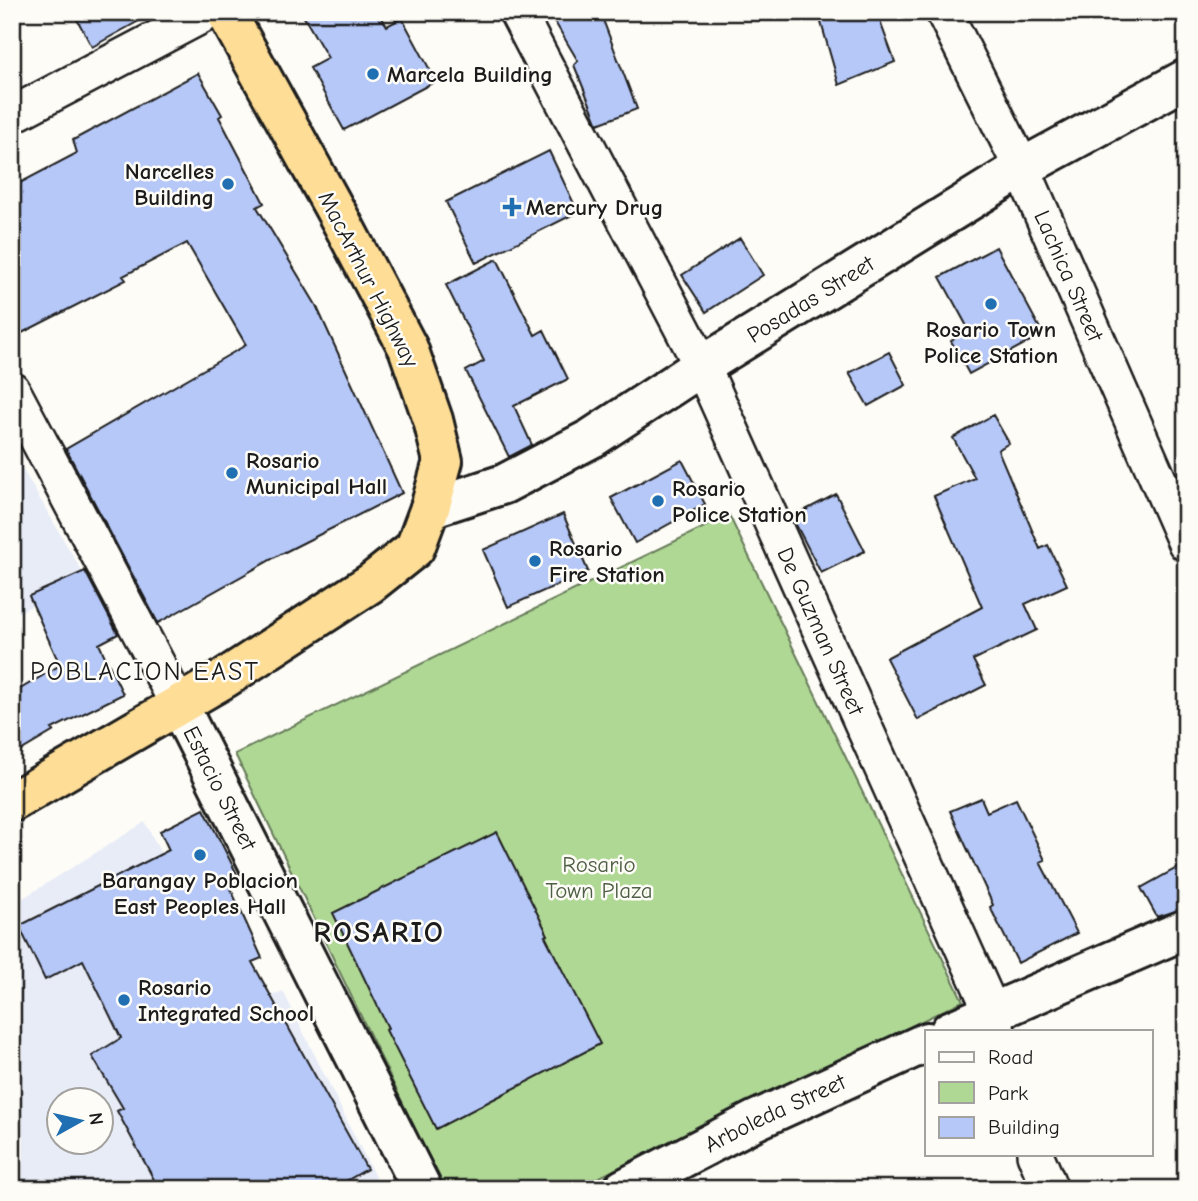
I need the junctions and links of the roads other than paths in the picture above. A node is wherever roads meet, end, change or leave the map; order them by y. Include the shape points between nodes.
1 (208, 12) edge
2 (226, 12) edge
3 (517, 12) edge
4 (944, 12) edge
5 (1186, 79) edge
6 (12, 115) edge
7 (1022, 168) junction
8 (702, 366) junction
9 (12, 390) edge
10 (430, 508) junction
11 (1186, 544) edge
12 (178, 704) junction
13 (12, 802) edge
14 (1186, 929) edge
15 (995, 1022) edge
16 (955, 1030) edge
17 (925, 1043) edge
18 (1036, 1156) edge
19 (422, 1189) edge
20 (623, 1189) edge
21 (1050, 1189) edge

1 - 6 street
2 - 10 highway, MacArthur Highway via 408,348 443,461
3 - 8 street, De Guzman Street
4 - 7 street, Lachica Street
5 - 7 main road, Posadas Street
7 - 8 main road, Posadas Street
7 - 11 street, Lachica Street
8 - 10 main road, Posadas Street via 592,438 504,484
8 - 15 street, De Guzman Street
9 - 12 street, Estacio Street
10 - 12 highway, MacArthur Highway via 415,548 371,583
12 - 13 highway, MacArthur Highway
12 - 19 main road, Estacio Street
14 - 15 main road
15 - 16 main road
17 - 20 main road, Arboleda Street via 754,1121
18 - 21 street

